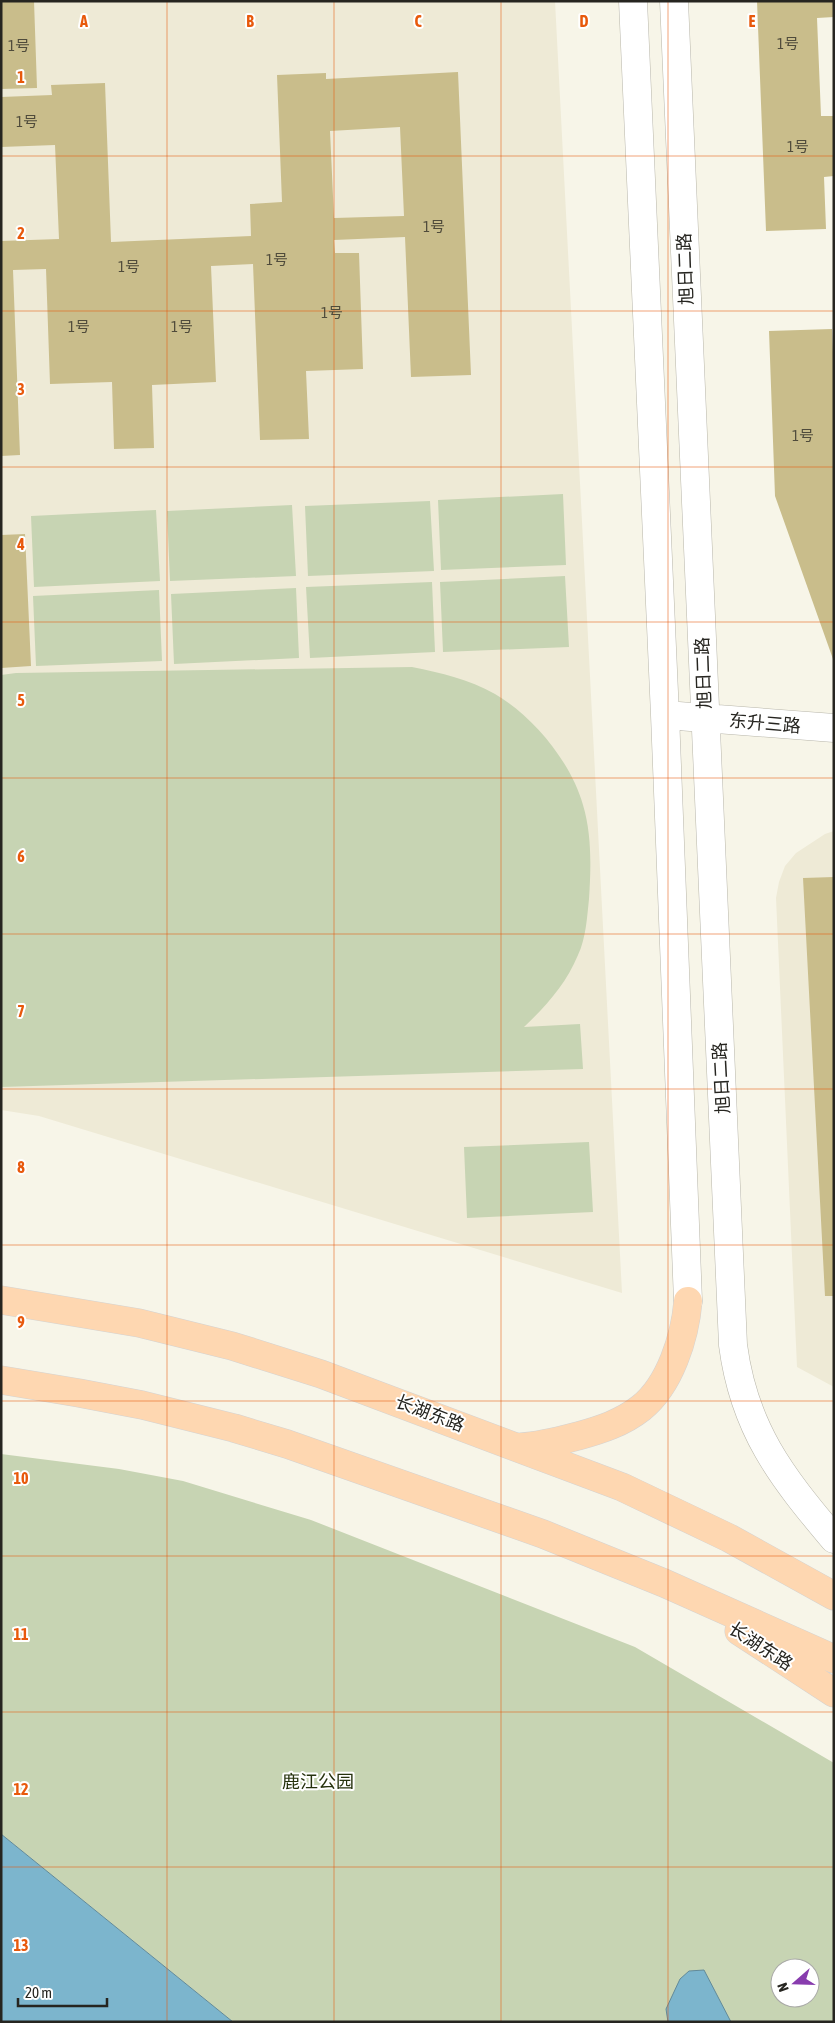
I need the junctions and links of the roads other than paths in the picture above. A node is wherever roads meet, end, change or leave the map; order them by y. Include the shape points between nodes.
1 (633, 1) edge
2 (674, 1) edge
3 (665, 715) junction
4 (705, 718) junction
5 (834, 728) edge
6 (1, 1300) edge
7 (688, 1301) joint
8 (1, 1380) edge
9 (518, 1447) junction
10 (834, 1539) edge
11 (664, 1583) junction
12 (834, 1596) edge
13 (834, 1659) edge
14 (834, 1693) edge

1 - 3 street
2 - 4 street, 旭日二路
3 - 4 street, 东升三路
3 - 7 street
4 - 5 street, 东升三路
4 - 10 street, 旭日二路 via 733,1345 742,1393 764,1444 796,1494
6 - 9 main road, 长湖东路 via 138,1323 232,1346 321,1374
7 - 9 main road via 684,1329 672,1364 652,1398 642,1408 599,1430 552,1443
8 - 11 main road, 长湖东路 via 142,1405 287,1444 508,1521
9 - 12 main road, 长湖东路 via 622,1487 680,1514
11 - 13 main road, 长湖东路
11 - 14 main road, 长湖东路

